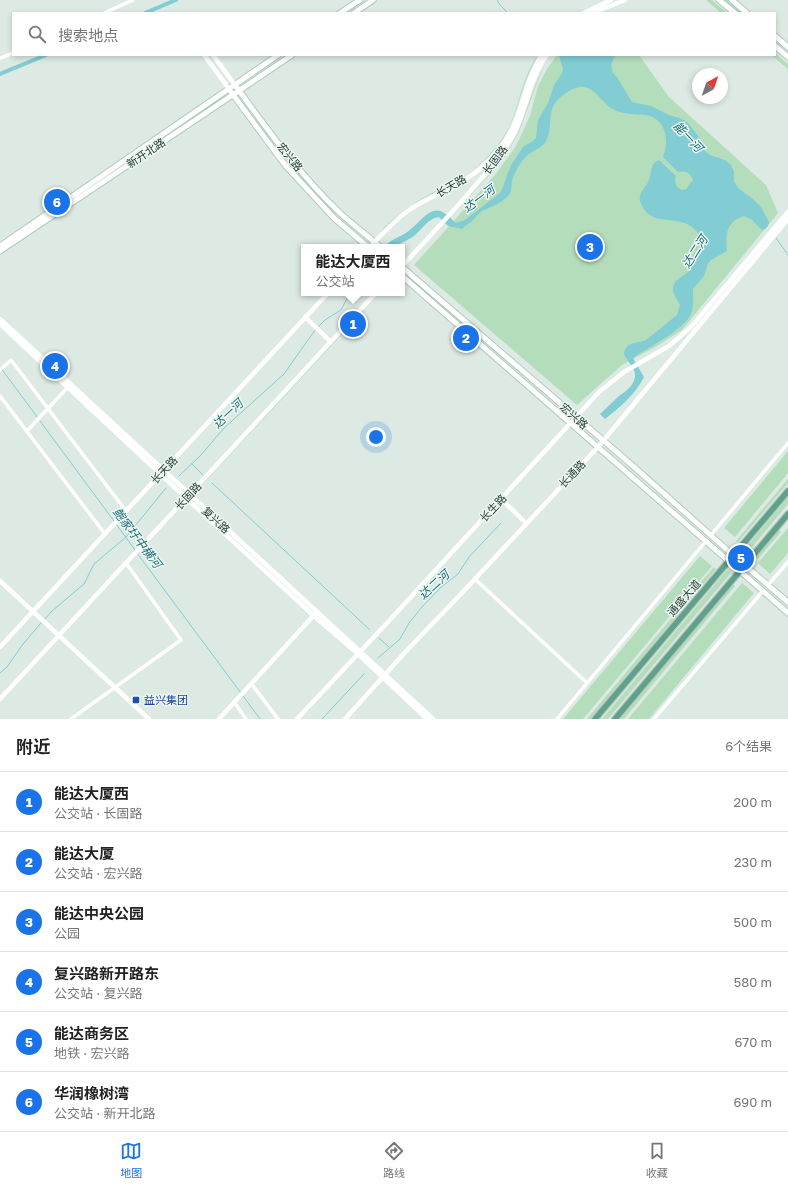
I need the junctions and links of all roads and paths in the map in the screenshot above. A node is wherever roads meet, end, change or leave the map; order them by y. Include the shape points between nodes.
1 (133, 0) edge
2 (360, 0) edge
3 (373, 0) edge
4 (611, 0) edge
5 (625, 0) edge
6 (719, 0) edge
7 (732, 0) edge
8 (106, 12) edge
9 (342, 12) edge
10 (355, 12) edge
11 (586, 12) edge
12 (595, 12) edge
13 (734, 12) edge
14 (746, 12) edge
15 (776, 37) edge
16 (776, 47) edge
17 (788, 47) edge
18 (12, 53) edge
19 (205, 56) edge
20 (214, 56) edge
21 (277, 56) edge
22 (291, 56) edge
23 (541, 56) edge
24 (546, 56) edge
25 (788, 57) edge
26 (0, 58) edge
27 (235, 85) junction
28 (229, 89) junction
29 (239, 91) junction
30 (233, 95) junction
31 (788, 212) edge
32 (788, 218) edge
33 (374, 242) junction
34 (365, 244) edge
35 (376, 244) edge
36 (0, 246) edge
37 (0, 251) edge
38 (405, 263) edge
39 (405, 269) edge
40 (405, 279) edge
41 (325, 296) edge
42 (373, 296) edge
43 (305, 318) junction
44 (0, 319) edge
45 (0, 324) edge
46 (331, 342) junction
47 (0, 370) edge
48 (69, 386) junction
49 (0, 396) edge
50 (48, 408) junction
51 (575, 417) junction
52 (570, 423) junction
53 (27, 431) junction
54 (603, 441) junction
55 (788, 443) edge
56 (598, 447) junction
57 (162, 472) junction
58 (788, 491) edge
59 (188, 497) junction
60 (501, 499) junction
61 (126, 511) junction
62 (788, 514) edge
63 (526, 523) junction
64 (105, 534) junction
65 (711, 535) junction
66 (706, 541) junction
67 (734, 556) junction
68 (729, 561) junction
69 (788, 562) edge
70 (126, 563) junction
71 (746, 566) junction
72 (740, 571) junction
73 (475, 579) junction
74 (0, 581) edge
75 (768, 585) junction
76 (763, 591) junction
77 (788, 602) edge
78 (33, 612) junction
79 (788, 613) edge
80 (315, 614) junction
81 (59, 636) junction
82 (0, 648) edge
83 (359, 652) junction
84 (384, 676) junction
85 (252, 683) junction
86 (587, 683) junction
87 (115, 687) junction
88 (0, 699) edge
89 (236, 700) junction
90 (71, 719) edge
91 (149, 719) edge
92 (219, 719) edge
93 (246, 719) edge
94 (278, 719) edge
95 (297, 719) edge
96 (345, 719) edge
97 (427, 719) edge
98 (433, 719) edge
99 (557, 719) edge
100 (595, 719) edge
101 (615, 719) edge
102 (654, 719) edge

1 - 8 street
2 - 9 main road
3 - 10 main road
4 - 11 street
5 - 12 street
6 - 13 main road
7 - 14 main road
15 - 17 main road
16 - 25 main road
18 - 26 street
19 - 28 street, 宏兴路
20 - 27 street, 宏兴路
21 - 27 main road, 新开北路
22 - 29 main road, 新开北路
23 - 33 street, 长天路 via 533,69 513,127 488,162 465,179 413,208
24 - 38 street, 长固路 via 532,84 511,138 494,164
27 - 28 main road, 新开北路
27 - 29 main road, 宏兴路
28 - 30 main road, 宏兴路
28 - 36 main road, 新开北路
29 - 30 main road, 新开北路
29 - 33 main road, 宏兴路 via 312,184 340,213
30 - 34 main road, 宏兴路 via 286,165 334,218
30 - 37 main road, 新开北路
31 - 51 street, 长生路 via 692,327 669,346 612,381
32 - 54 street, 长通路
33 - 35 main road, 宏兴路
39 - 51 main road, 宏兴路
40 - 52 main road, 宏兴路
41 - 43 street, 长天路
42 - 46 street, 长固路
43 - 46 street
43 - 57 street, 长天路
44 - 48 street, 复兴路
45 - 48 street, 复兴路
46 - 59 street, 长固路
47 - 50 street via 11,360
48 - 50 street
48 - 57 street, 复兴路
49 - 53 street
50 - 53 street
50 - 61 street
51 - 52 street, 长生路
51 - 54 main road, 宏兴路
52 - 56 main road, 宏兴路
52 - 60 street, 长生路
53 - 64 street
54 - 56 street, 长通路
54 - 65 main road, 宏兴路
55 - 65 street
56 - 63 street, 长通路
56 - 66 main road, 宏兴路
57 - 59 street, 复兴路
57 - 61 street, 长天路
58 - 67 main road, 通盛大道
59 - 70 street, 长固路
59 - 80 street, 复兴路
60 - 63 street
60 - 83 street, 长生路
61 - 64 street, 长天路
62 - 71 main road
63 - 73 street, 长通路
64 - 78 street, 长天路
65 - 67 main road, 宏兴路
66 - 68 main road, 宏兴路
66 - 86 street
67 - 68 main road, 通盛大道
67 - 71 main road, 宏兴路
68 - 72 main road, 宏兴路
68 - 100 main road, 通盛大道
69 - 75 street
70 - 81 street, 长固路
70 - 87 street via 180,640
71 - 72 main road
71 - 75 main road, 宏兴路
72 - 76 main road, 宏兴路
72 - 101 main road
73 - 84 street, 长通路
73 - 86 street
74 - 78 street
75 - 77 main road, 宏兴路
76 - 79 main road, 宏兴路
76 - 102 street
78 - 81 street
78 - 82 street, 长天路
80 - 83 street, 复兴路
80 - 85 street
81 - 87 street
81 - 88 street, 长固路
83 - 84 street, 复兴路
83 - 95 street, 长生路
84 - 96 street, 长通路
84 - 97 street, 复兴路
84 - 98 street, 复兴路
85 - 89 street
85 - 94 street
86 - 99 street
87 - 90 street
87 - 91 street
89 - 92 street
89 - 93 street

